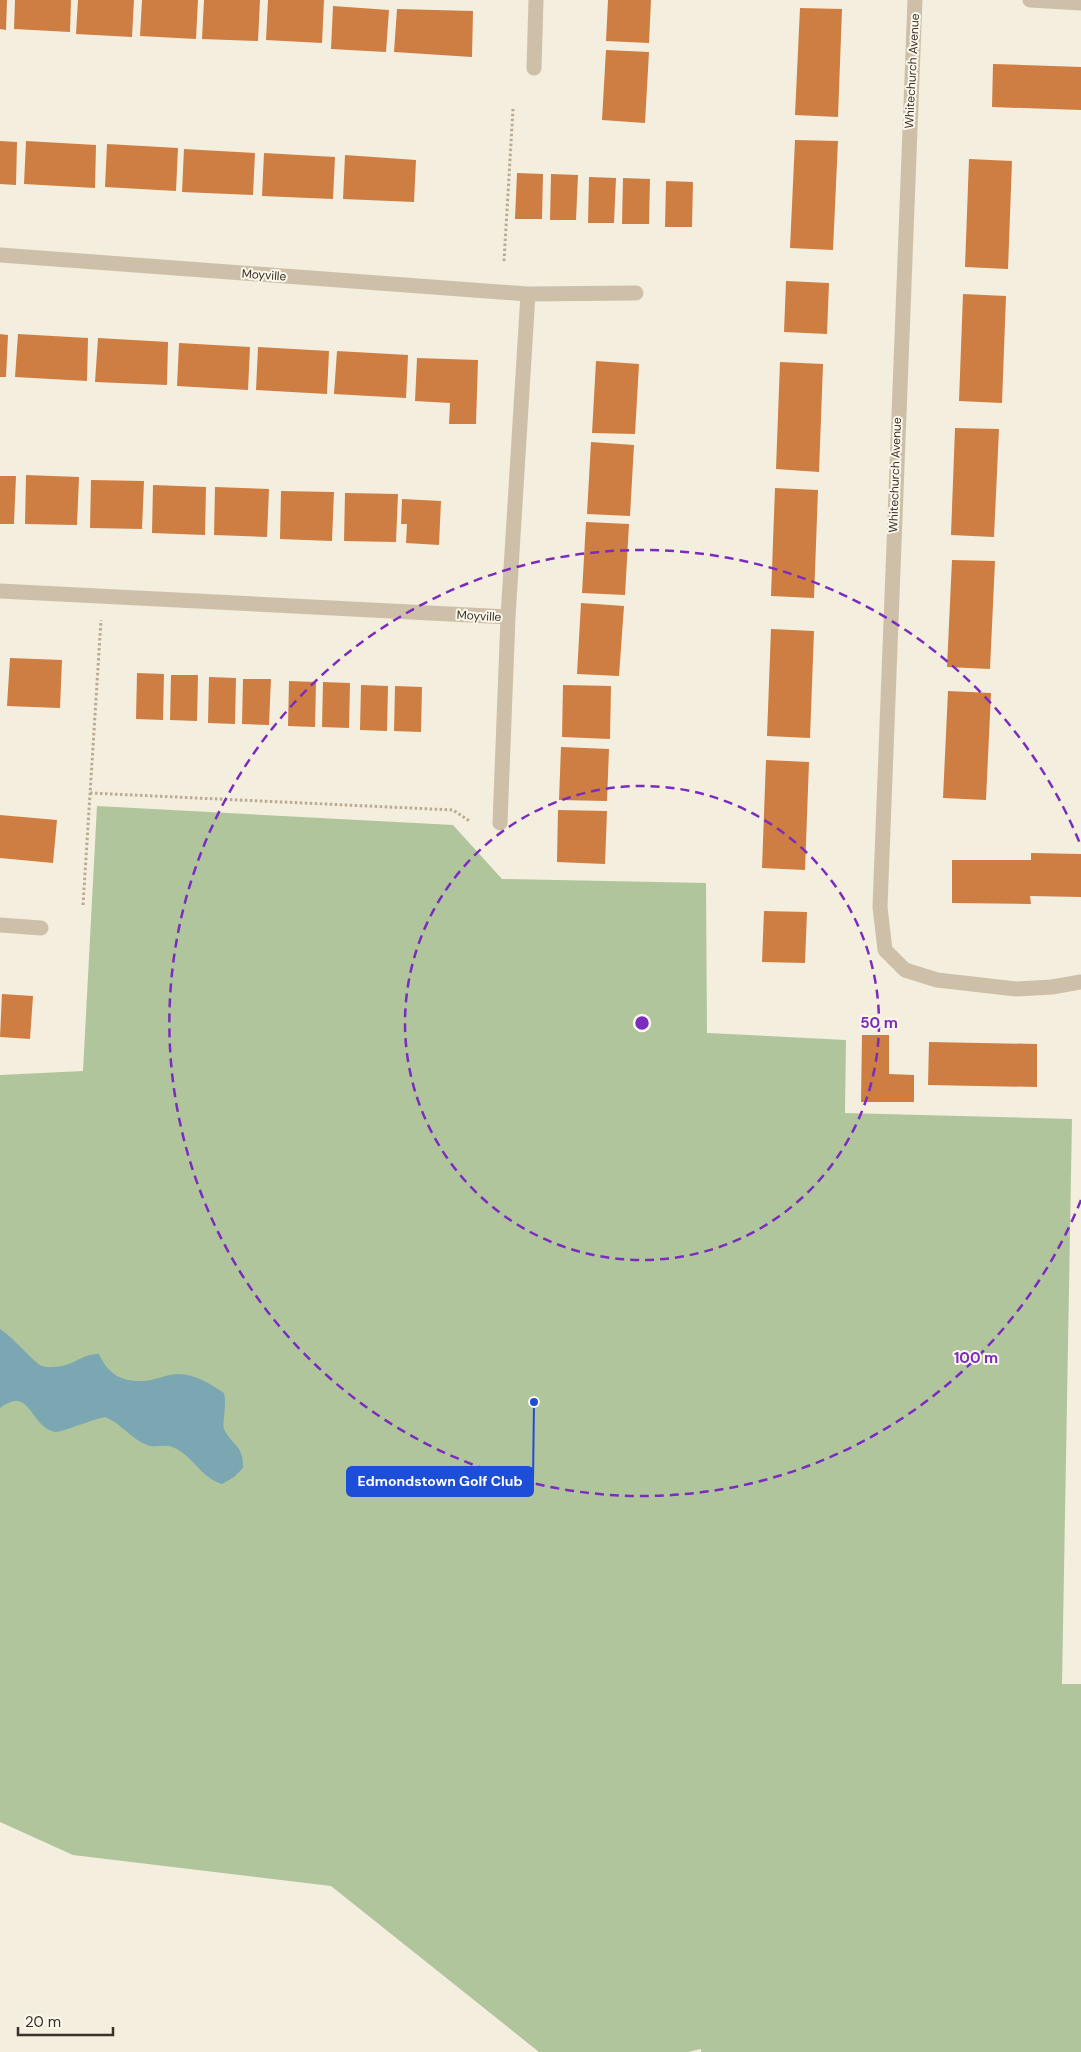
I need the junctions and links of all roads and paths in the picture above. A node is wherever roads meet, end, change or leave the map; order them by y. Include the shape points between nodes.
1 (536, 0) edge
2 (915, 0) edge
3 (1030, 0) edge
4 (1081, 3) edge
5 (534, 68) dead end
6 (513, 109) dead end
7 (0, 255) edge
8 (504, 261) dead end
9 (636, 292) dead end
10 (528, 294) junction
11 (0, 591) edge
12 (101, 612) dead end
13 (508, 617) junction
14 (90, 793) junction
15 (471, 822) dead end
16 (500, 823) dead end
17 (82, 906) dead end
18 (0, 925) edge
19 (41, 928) dead end
20 (1081, 982) edge

1 - 5 street
2 - 20 street, Whitechurch Avenue via 880,907 885,950 905,970 937,980 1016,989
3 - 4 street
6 - 8 path
7 - 10 street, Moyville
9 - 10 street, Moyville
10 - 13 street, Moyville
11 - 13 street, Moyville
12 - 14 path
13 - 16 street, Moyville
14 - 15 path via 453,810
14 - 17 path
18 - 19 street

